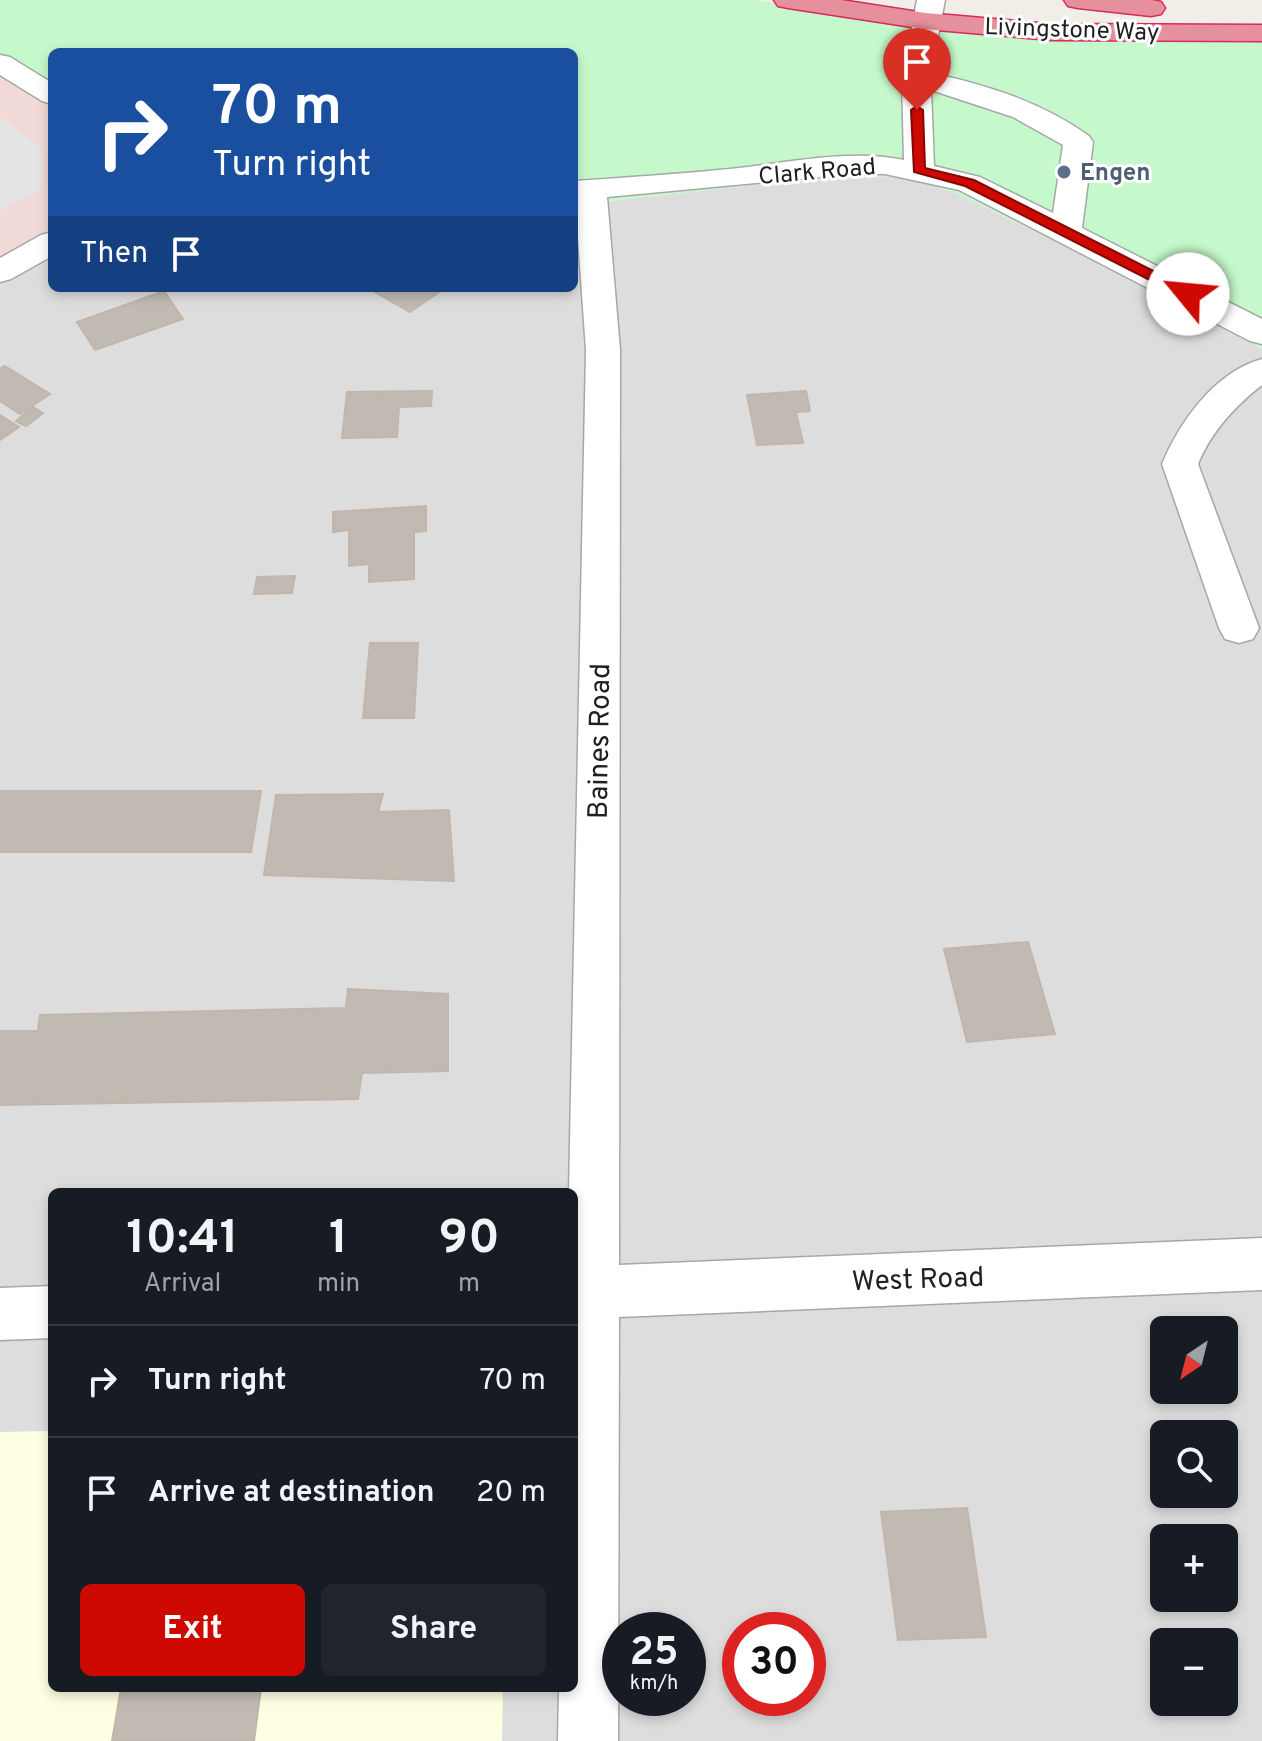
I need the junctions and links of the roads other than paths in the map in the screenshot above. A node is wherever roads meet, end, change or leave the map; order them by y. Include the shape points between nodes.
1 (788, 0) edge
2 (1078, 0) edge
3 (928, 11) edge
4 (1262, 24) edge
5 (1262, 33) edge
6 (0, 63) edge
7 (916, 79) junction
8 (48, 93) edge
9 (919, 170) junction
10 (583, 190) edge
11 (1066, 231) junction
12 (48, 244) edge
13 (0, 272) edge
14 (1262, 333) edge
15 (1262, 370) edge
16 (1239, 628) dead end
17 (1262, 1264) edge
18 (582, 1293) edge
19 (48, 1312) edge
20 (0, 1314) edge
21 (588, 1741) edge

1 - 3 highway, Livingstone Way
2 - 4 highway, Livingstone Way
3 - 5 highway, Livingstone Way via 1051,32
3 - 7 street
6 - 8 street
7 - 9 street
7 - 11 street via 952,85 1059,126 1078,142
9 - 10 street, Clark Road via 851,165
9 - 11 street, Clark Road via 969,183
10 - 18 street, Baines Road via 603,350
11 - 14 street, Clark Road
12 - 13 street
15 - 16 street via 1243,381 1204,423 1185,447 1180,464
17 - 18 street, West Road
18 - 21 street, Baines Road
19 - 20 street

